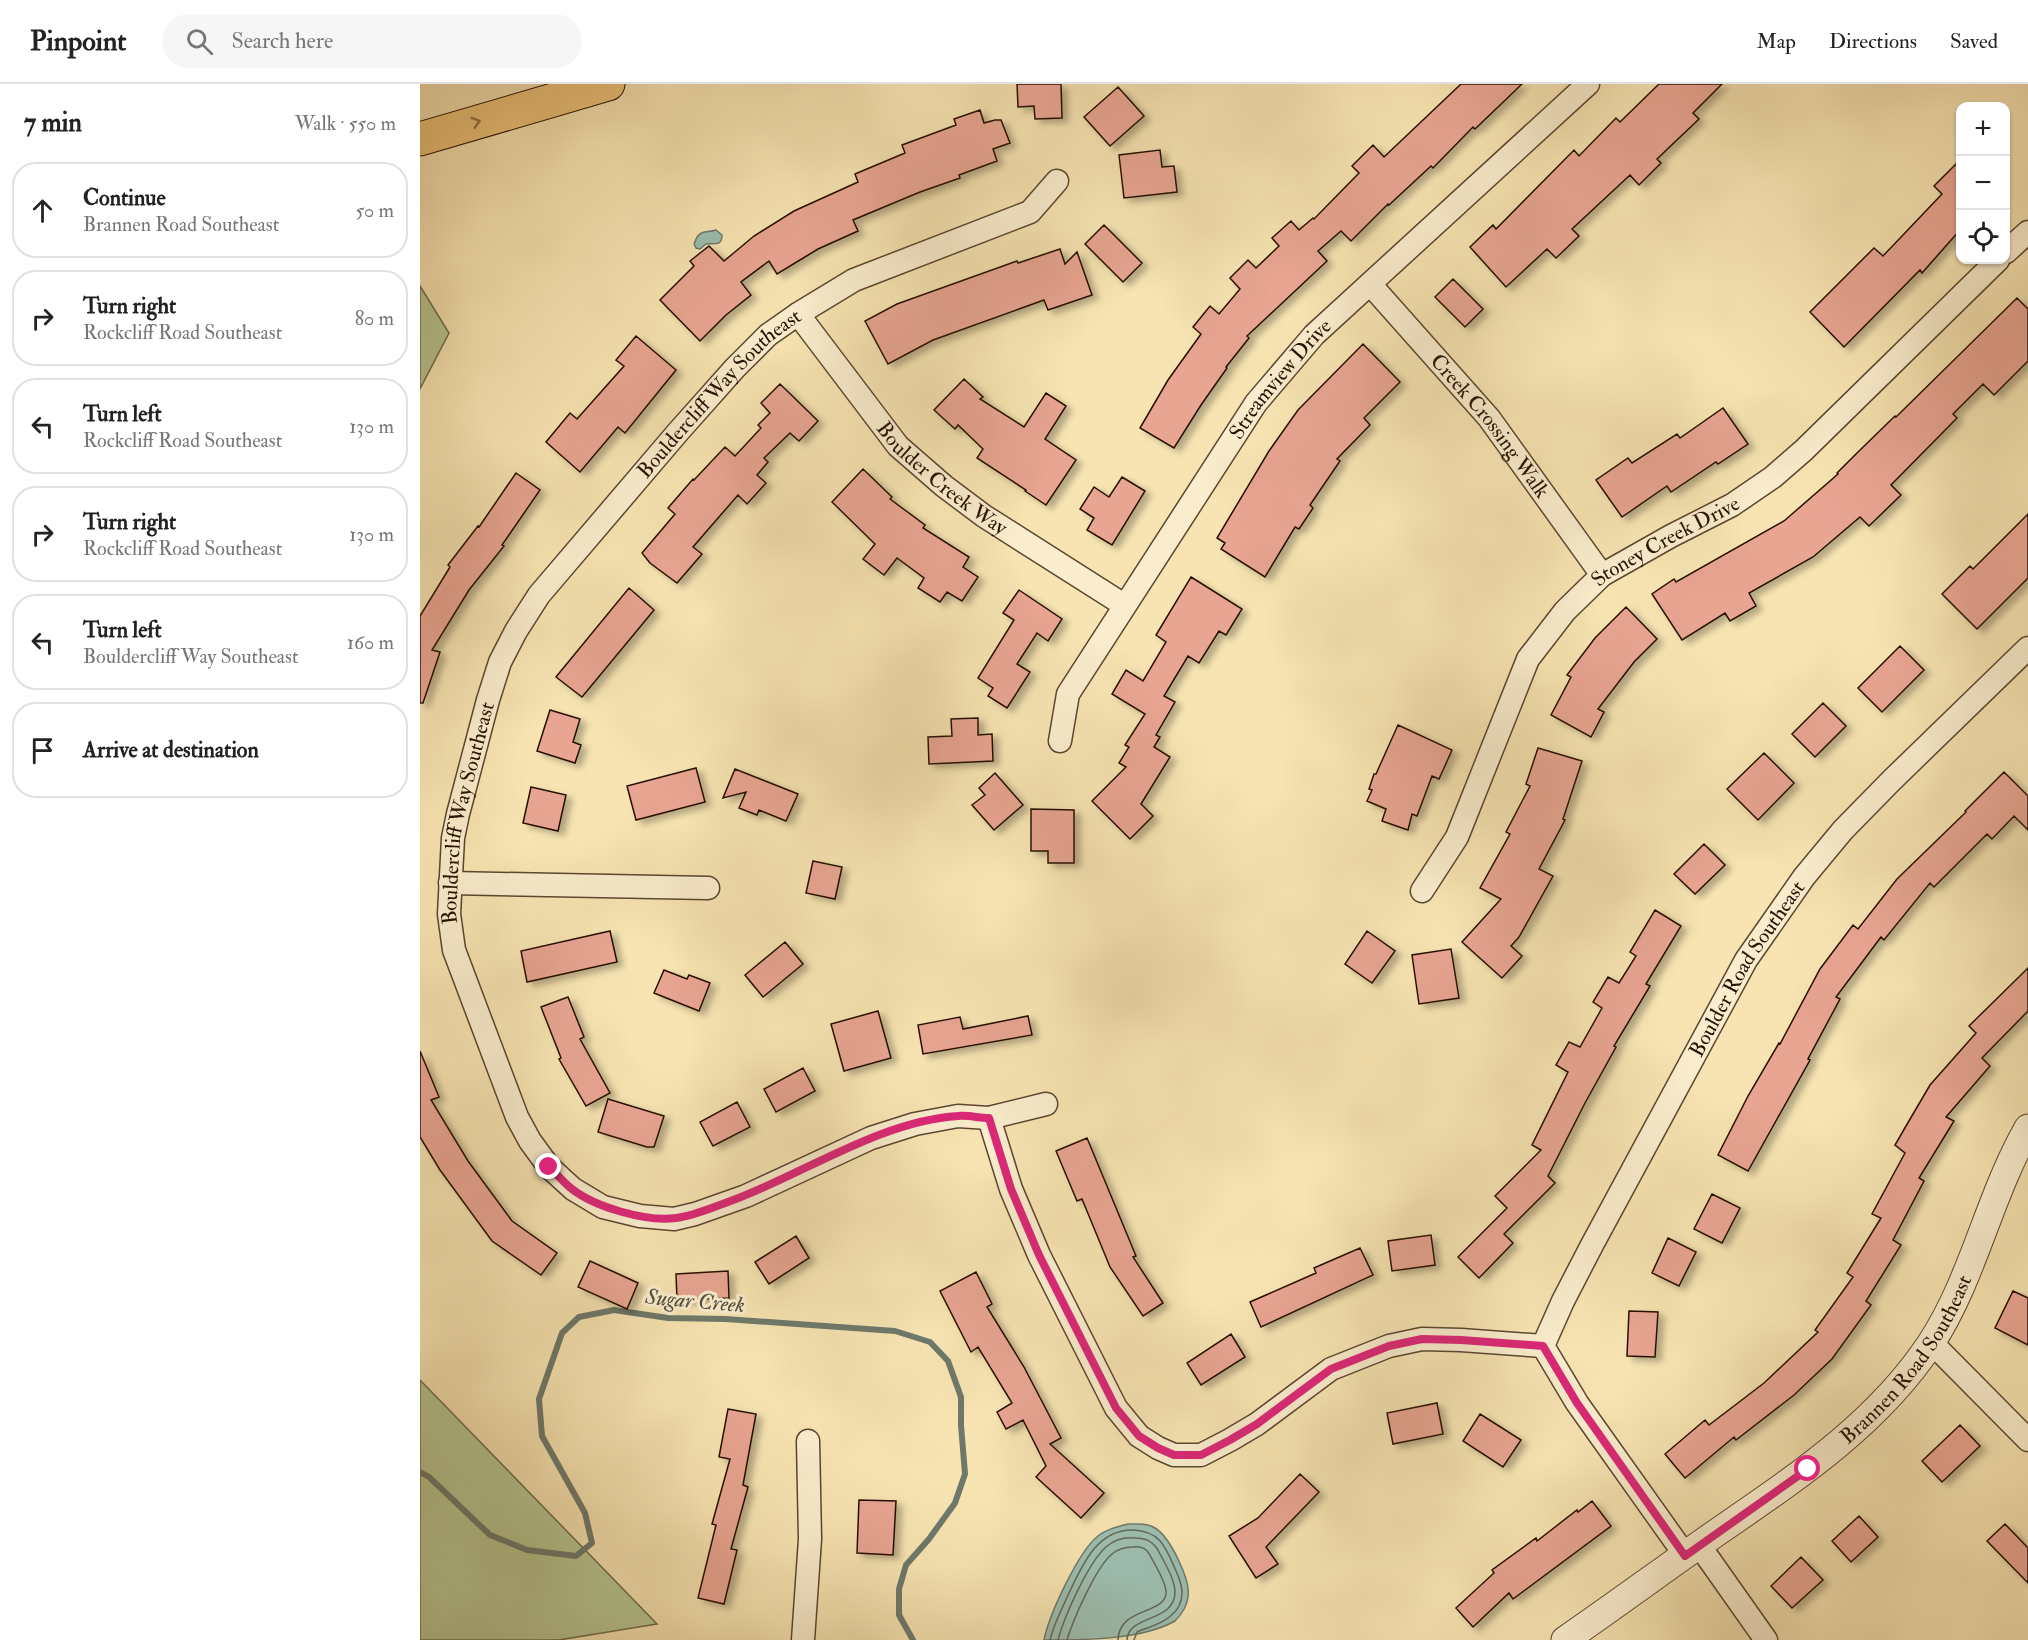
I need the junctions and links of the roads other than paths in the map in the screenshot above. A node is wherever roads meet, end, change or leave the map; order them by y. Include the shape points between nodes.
1 (608, 84) edge
2 (1588, 84) edge
3 (420, 139) edge
4 (1057, 181) dead end
5 (2028, 232) edge
6 (2010, 248) edge
7 (1994, 264) edge
8 (1370, 284) junction
9 (798, 314) junction
10 (1602, 575) junction
11 (1124, 605) junction
12 (2028, 648) edge
13 (1060, 741) dead end
14 (450, 883) junction
15 (708, 888) dead end
16 (1422, 891) dead end
17 (1046, 1104) dead end
18 (989, 1118) junction
19 (2028, 1128) edge
20 (1931, 1342) junction
21 (1543, 1346) junction
22 (2028, 1440) edge
23 (808, 1441) dead end
24 (1692, 1550) junction
25 (803, 1640) edge
26 (1565, 1640) edge
27 (1766, 1640) edge

3 -> 1 highway
2 - 8 street, Streamview Drive
4 - 9 street, Bouldercliff Way Southeast via 1030,212 854,280
5 - 6 street
7 - 10 street, Stoney Creek Drive via 1773,477 1732,505
8 - 10 street, Creek Crossing Walk via 1489,418
8 - 11 street, Streamview Drive via 1314,335 1256,403
9 - 11 street, Boulder Creek Way via 898,446 984,516
9 - 14 street, Bouldercliff Way Southeast via 768,335 714,392 539,595 516,631 500,662 488,700 456,822
10 - 16 street, Stoney Creek Drive via 1565,611 1528,659 1457,837
11 - 13 street, Streamview Drive via 1068,694
12 - 21 street, Boulder Road Southeast via 1844,830 1774,918 1746,960 1582,1264
14 - 15 street
14 - 18 street, Bouldercliff Way Southeast via 454,950 517,1117 549,1167 573,1189 603,1207 674,1219 746,1196 871,1138 958,1116
17 - 18 street, Bouldercliff Way Southeast
18 - 21 street via 1011,1189 1039,1255 1116,1408 1139,1436 1174,1455 1201,1455 1257,1424 1331,1369 1389,1346 1432,1339
19 - 20 street, Brannen Road Southeast
20 - 22 street
20 - 24 street, Brannen Road Southeast via 1898,1386 1842,1441
21 - 24 street via 1577,1403
23 - 25 street via 810,1539
24 - 26 street, Brannen Road Southeast
24 - 27 street

